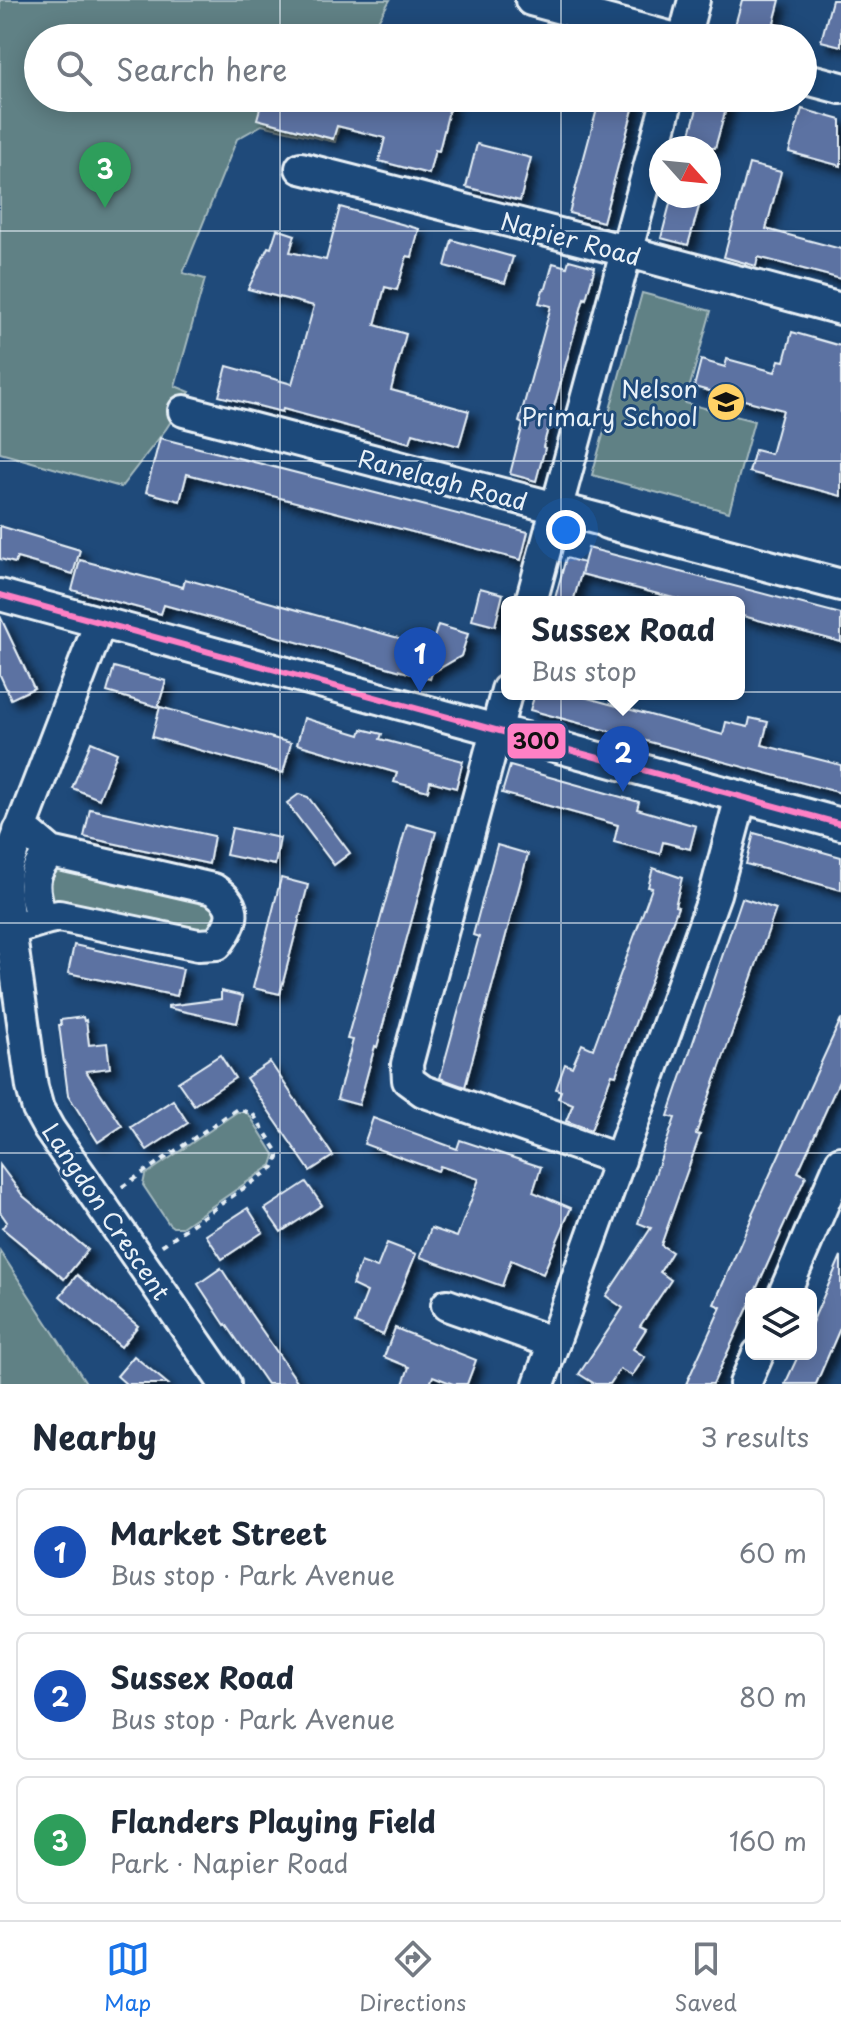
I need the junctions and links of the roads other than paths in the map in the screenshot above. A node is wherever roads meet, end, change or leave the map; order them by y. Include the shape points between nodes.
1 (531, 0) edge
2 (694, 0) edge
3 (620, 24) edge
4 (688, 24) edge
5 (817, 82) edge
6 (841, 88) edge
7 (664, 112) edge
8 (301, 168) dead end
9 (627, 252) junction
10 (841, 309) edge
11 (184, 411) dead end
12 (556, 509) junction
13 (841, 585) edge
14 (0, 595) edge
15 (533, 596) edge
16 (98, 623) junction
17 (504, 700) edge
18 (495, 731) junction
19 (741, 797) junction
20 (841, 824) edge
21 (19, 831) junction
22 (51, 852) junction
23 (42, 918) junction
24 (12, 928) junction
25 (620, 1160) junction
26 (841, 1162) edge
27 (787, 1288) edge
28 (447, 1305) dead end
29 (554, 1343) junction
30 (755, 1360) edge
31 (225, 1384) edge
32 (539, 1384) edge
33 (745, 1384) edge

1 - 3 street
2 - 4 street
5 - 6 street
7 - 9 street
8 - 9 street, Napier Road
9 - 10 street, Napier Road
9 - 12 street
11 - 12 street, Ranelagh Road
12 - 13 street, Ranelagh Road
12 - 15 street
14 - 16 street
16 - 18 street
16 - 21 street, Langdon Crescent
17 - 18 street
18 - 19 street
18 - 25 street via 407,1064 408,1080 423,1091
19 - 20 street
19 - 25 street via 715,894
21 - 22 street
21 - 24 street, Langdon Crescent via 4,885
22 - 23 street via 34,874
22 - 23 street via 213,889 227,898 232,912 217,944 198,945 59,916
23 - 24 street
24 - 31 street, Langdon Crescent via 38,1109
25 - 29 street
26 - 27 street
28 - 29 street
29 - 32 street
30 - 33 street

